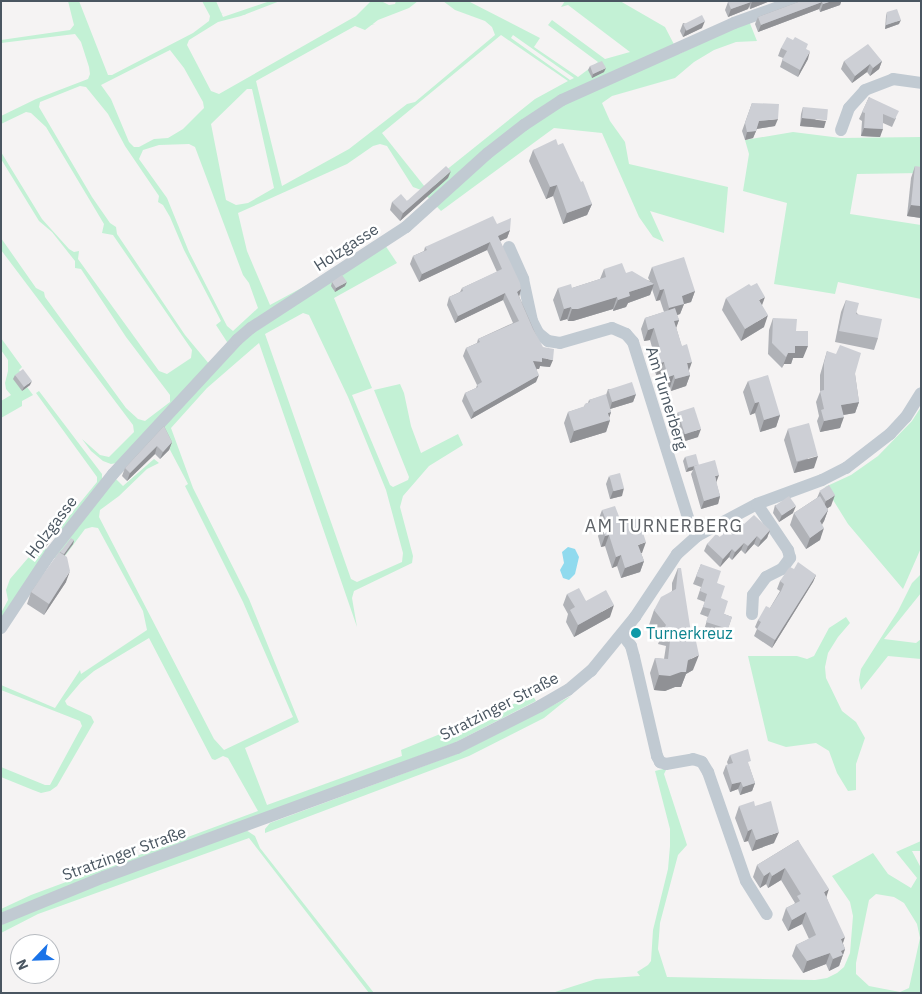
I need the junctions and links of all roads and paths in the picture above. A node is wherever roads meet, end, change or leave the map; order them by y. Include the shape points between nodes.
1 (795, 1) edge
2 (921, 83) edge
3 (841, 130) dead end
4 (509, 248) dead end
5 (921, 392) edge
6 (757, 504) junction
7 (697, 536) junction
8 (752, 614) dead end
9 (1, 628) edge
10 (622, 634) junction
11 (767, 914) dead end
12 (1, 918) edge

1 - 9 street, Holzgasse via 734,23 562,100 488,153 406,227 251,328 113,474 50,554
2 - 3 street via 893,79 865,90 849,108
4 - 7 street, Am Turnerberg via 523,278 532,321 538,333 548,341 560,343 612,328 626,334 632,342 690,524
5 - 6 street, Stratzinger Straße via 906,417 890,434 846,468
6 - 7 street, Stratzinger Straße
6 - 8 street via 790,558 782,569 766,577 754,596
7 - 10 street, Stratzinger Straße via 677,554
10 - 11 street via 634,657 660,762 666,764 692,759 702,762 746,881
10 - 12 street, Stratzinger Straße via 590,671 568,690 457,748

